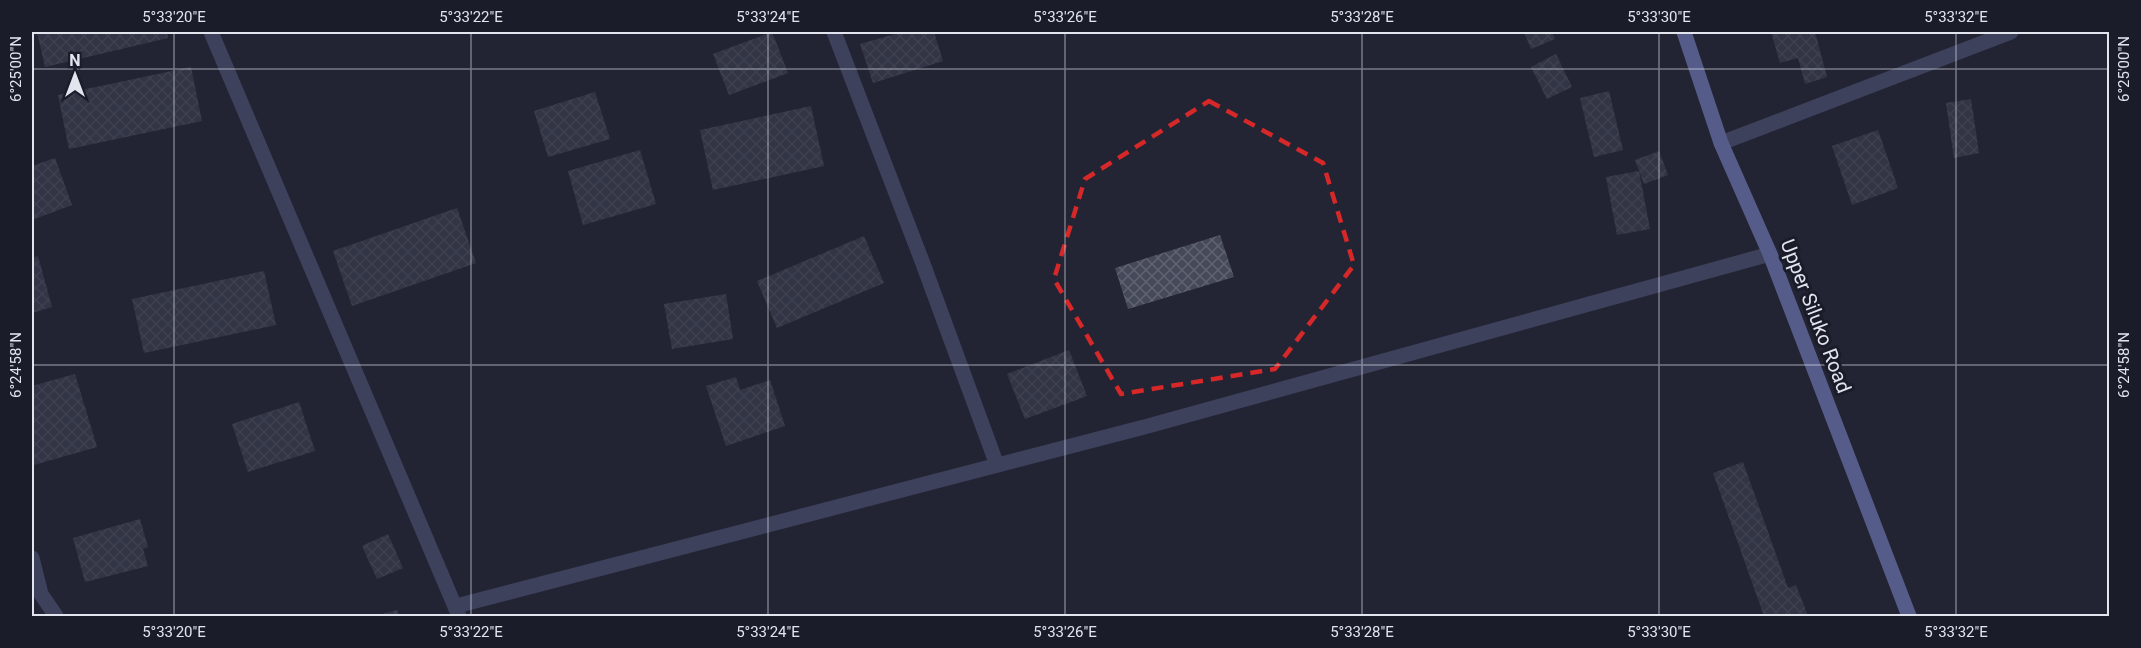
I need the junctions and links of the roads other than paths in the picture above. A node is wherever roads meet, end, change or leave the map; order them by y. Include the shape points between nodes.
1 (211, 32) edge
2 (834, 32) edge
3 (1684, 32) edge
4 (2011, 32) edge
5 (1721, 143) junction
6 (1770, 254) junction
7 (997, 465) junction
8 (32, 558) edge
9 (36, 595) edge
10 (458, 611) edge
11 (56, 616) edge
12 (1909, 616) edge

1 - 10 street
2 - 7 street
3 - 5 main road, Upper Siluko Road
4 - 5 street
5 - 6 main road, Upper Siluko Road
6 - 7 street
6 - 12 main road, Upper Siluko Road
7 - 10 street
8 - 9 street
9 - 11 street

